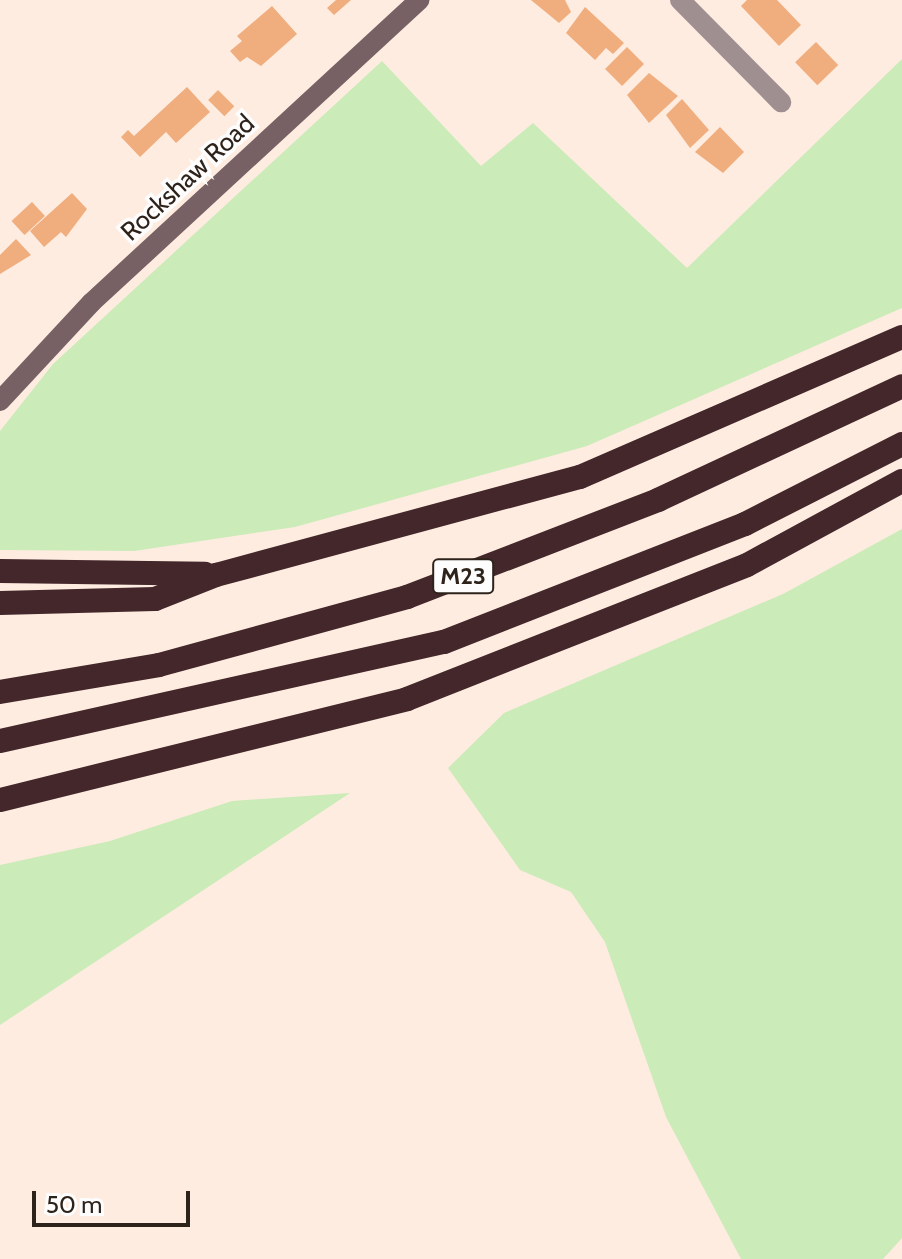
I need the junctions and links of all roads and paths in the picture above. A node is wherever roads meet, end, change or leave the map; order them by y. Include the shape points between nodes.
1 (419, 0) edge
2 (680, 0) edge
3 (781, 102) dead end
4 (902, 337) edge
5 (902, 386) edge
6 (0, 401) edge
7 (902, 444) edge
8 (902, 481) edge
9 (0, 571) edge
10 (216, 575) junction
11 (0, 603) edge
12 (0, 692) edge
13 (0, 741) edge
14 (0, 800) edge

1 - 6 street, Rockshaw Road via 91,303
2 - 3 street
4 - 10 highway via 580,477
5 - 12 highway, M23 via 658,500 407,597 159,665
7 - 13 highway, M23 via 745,524 444,642
8 - 14 highway via 747,565 407,699
9 - 10 highway
10 - 11 highway via 155,599

